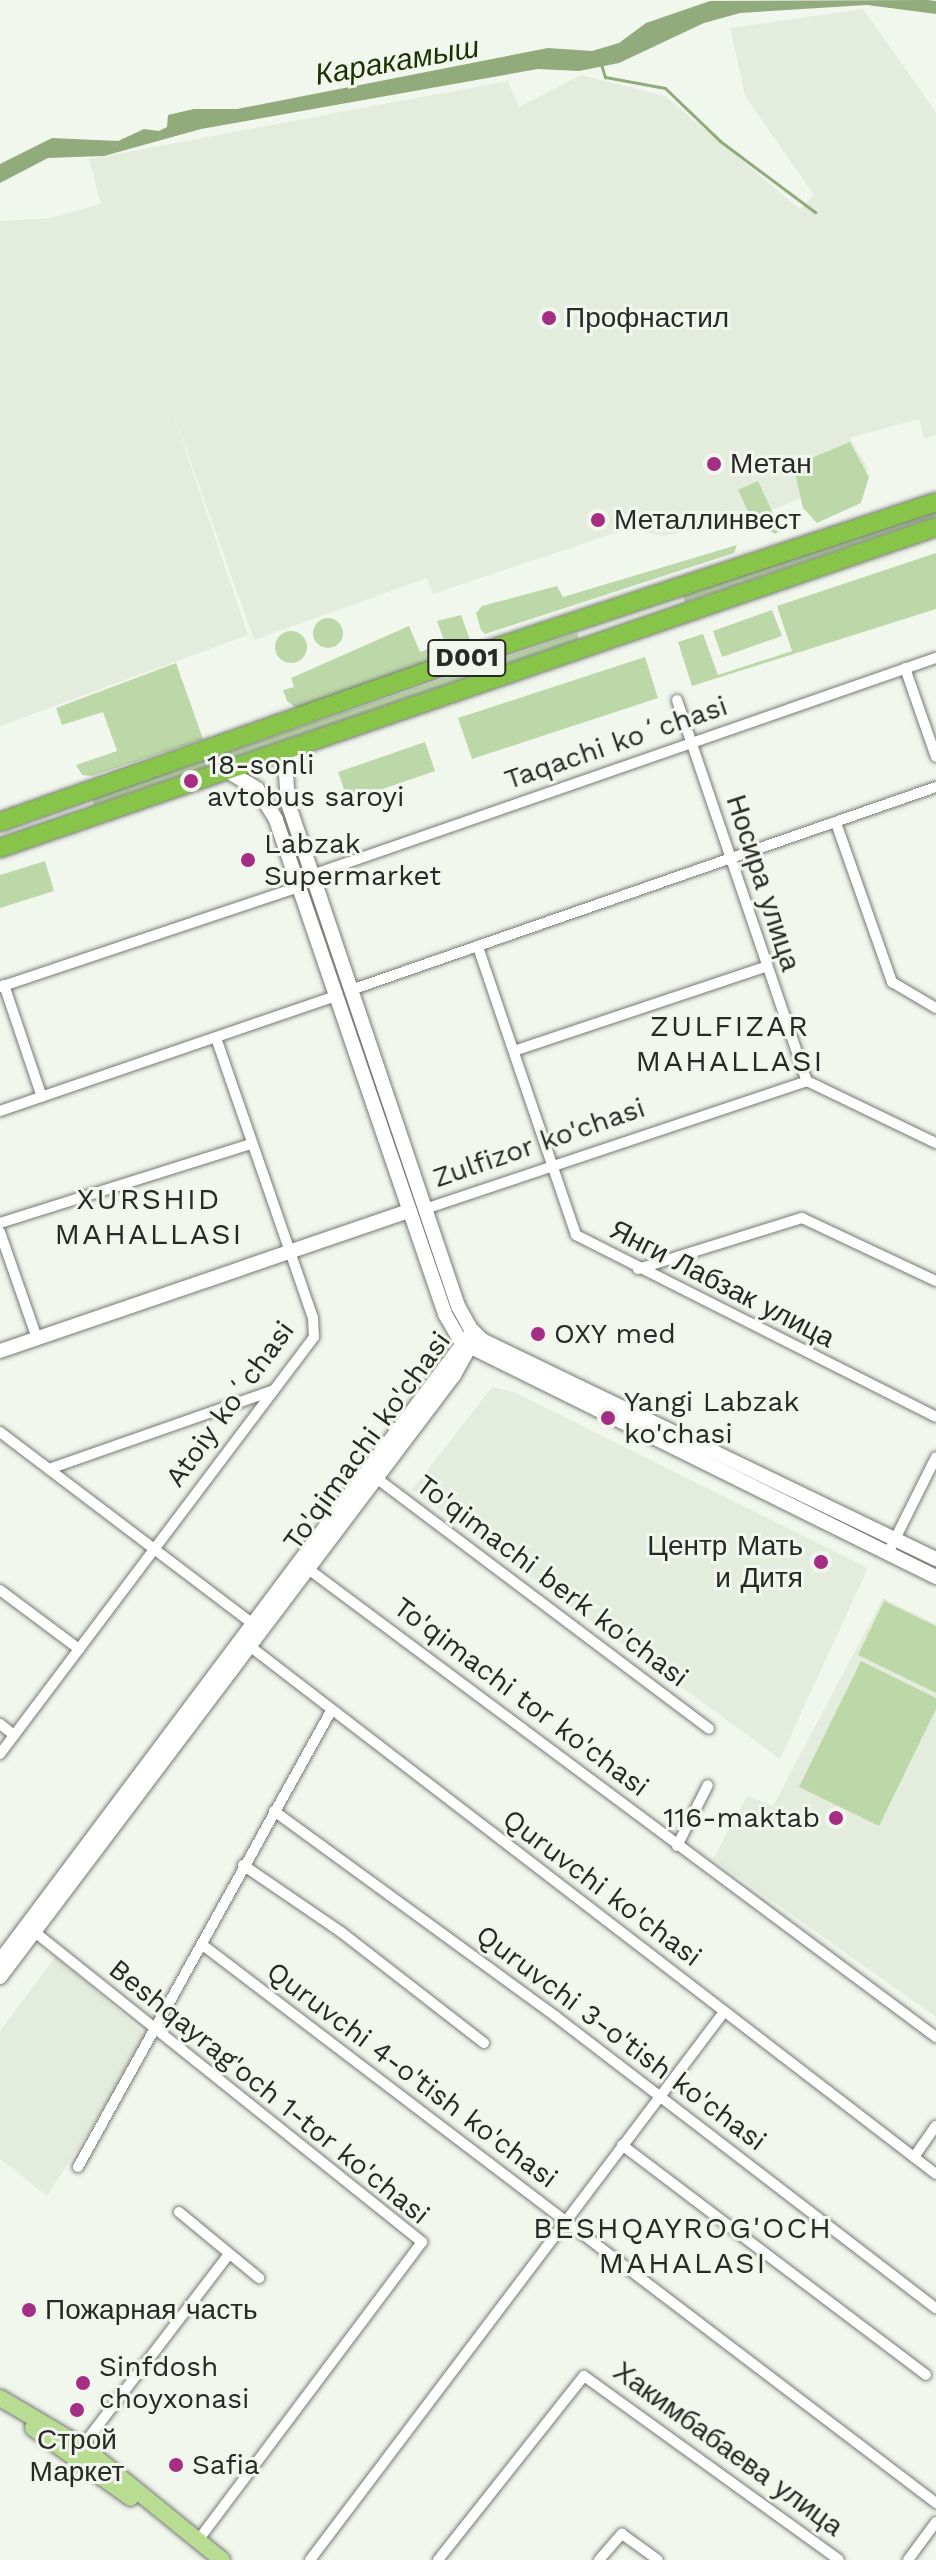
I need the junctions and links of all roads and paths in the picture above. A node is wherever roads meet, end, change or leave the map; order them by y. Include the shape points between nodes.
1 (936, 502) edge
2 (936, 527) edge
3 (666, 592) junction
4 (594, 615) junction
5 (674, 618) junction
6 (602, 642) junction
7 (936, 658) edge
8 (905, 668) junction
9 (677, 700) dead end
10 (305, 741) junction
11 (691, 742) junction
12 (936, 757) edge
13 (224, 769) junction
14 (936, 787) edge
15 (73, 796) junction
16 (81, 819) junction
17 (0, 822) edge
18 (836, 823) junction
19 (296, 827) junction
20 (280, 832) junction
21 (0, 848) edge
22 (729, 860) junction
23 (312, 875) junction
24 (299, 887) junction
25 (478, 947) junction
26 (765, 967) junction
27 (2, 986) edge
28 (351, 990) junction
29 (336, 996) junction
30 (936, 1008) edge
31 (216, 1038) junction
32 (514, 1051) junction
33 (807, 1081) junction
34 (42, 1097) junction
35 (0, 1111) edge
36 (936, 1143) edge
37 (251, 1144) junction
38 (551, 1165) junction
39 (425, 1209) junction
40 (410, 1211) junction
41 (0, 1223) edge
42 (0, 1232) edge
43 (289, 1252) junction
44 (638, 1269) junction
45 (936, 1281) edge
46 (474, 1333) junction
47 (37, 1338) junction
48 (465, 1346) junction
49 (0, 1351) edge
50 (276, 1390) junction
51 (936, 1417) edge
52 (0, 1432) edge
53 (936, 1457) edge
54 (49, 1469) junction
55 (371, 1474) junction
56 (894, 1539) junction
57 (153, 1549) junction
58 (888, 1553) junction
59 (936, 1559) edge
60 (307, 1568) junction
61 (936, 1577) edge
62 (0, 1590) edge
63 (256, 1626) junction
64 (245, 1642) junction
65 (79, 1649) junction
66 (331, 1711) junction
67 (0, 1724) edge
68 (709, 1729) dead end
69 (14, 1735) junction
70 (0, 1754) edge
71 (708, 1785) dead end
72 (274, 1811) junction
73 (677, 1846) junction
74 (243, 1865) junction
75 (30, 1929) junction
76 (204, 1946) junction
77 (0, 1961) edge
78 (0, 1977) edge
79 (724, 2012) junction
80 (157, 2030) junction
81 (936, 2037) edge
82 (484, 2043) dead end
83 (659, 2097) junction
84 (936, 2126) edge
85 (622, 2145) junction
86 (914, 2157) junction
87 (78, 2167) dead end
88 (936, 2174) edge
89 (179, 2212) dead end
90 (563, 2220) junction
91 (229, 2254) junction
92 (259, 2278) dead end
93 (936, 2308) edge
94 (926, 2375) dead end
95 (0, 2398) edge
96 (0, 2409) edge
97 (79, 2451) junction
98 (936, 2503) edge
99 (936, 2522) edge
100 (199, 2539) junction
101 (206, 2560) edge
102 (222, 2560) edge
103 (310, 2560) edge
104 (438, 2560) edge
105 (599, 2560) edge
106 (658, 2560) edge
107 (839, 2560) edge
108 (908, 2560) edge

1 - 3 highway, D001
2 - 5 highway, D001
3 - 4 highway, D001
3 - 5 highway
4 - 6 highway
4 - 15 highway, D001
5 - 6 highway, D001
6 - 10 highway, D001
7 - 8 street, Taqachi koʻchasi
8 - 11 street, Taqachi koʻchasi
8 - 12 street
9 - 11 street, Носира улица
10 - 13 highway, D001
10 - 19 main road via 286,774
11 - 22 street, Носира улица
11 - 23 street, Taqachi koʻchasi
13 - 16 highway, D001
13 - 20 main road via 257,789
14 - 18 street
15 - 16 highway
15 - 17 highway, D001
16 - 21 highway, D001
18 - 22 street
18 - 30 street via 892,982
19 - 20 main road
19 - 23 main road
20 - 24 main road
22 - 25 street
22 - 26 street, Носира улица
23 - 28 main road
24 - 27 street
24 - 29 main road
25 - 28 street
25 - 32 street, Янги Лабзак улица
26 - 32 street
26 - 33 street, Носира улица
27 - 34 street
28 - 39 main road
29 - 31 street
29 - 40 main road
31 - 34 street
31 - 37 street, Atoiy koʻchasi
32 - 38 street, Янги Лабзак улица
33 - 36 street
33 - 38 street, Zulfizor ko'chasi
34 - 35 street
37 - 41 street
37 - 43 street, Atoiy koʻchasi
38 - 39 street, Zulfizor ko'chasi
38 - 44 street, Янги Лабзак улица via 576,1235
39 - 46 main road via 462,1316
40 - 43 main road, Zulfizor ko'chasi
40 - 48 main road via 445,1314
42 - 47 street
43 - 47 main road, Zulfizor ko'chasi
43 - 50 street, Atoiy koʻchasi via 315,1330
44 - 45 street via 802,1218
44 - 51 street, Янги Лабзак улица
46 - 48 main road, To'qimachi ko'chasi
46 - 56 main road
47 - 49 main road, Zulfizor ko'chasi
48 - 55 main road, To'qimachi ko'chasi
48 - 58 main road
50 - 54 street
50 - 57 street, Atoiy koʻchasi
52 - 54 street
53 - 56 street
54 - 57 street
55 - 60 main road, To'qimachi ko'chasi
55 - 63 main road, To'qimachi ko'chasi
55 - 68 street, To'qimachi berk ko'chasi
56 - 58 street
56 - 59 main road
57 - 63 street
57 - 65 street, Atoiy koʻchasi
58 - 61 main road
60 - 63 main road, To'qimachi ko'chasi
60 - 73 street, To'qimachi tor ko'chasi
62 - 65 street
63 - 64 main road, To'qimachi ko'chasi
64 - 66 street, Quruvchi ko'chasi
64 - 75 main road, To'qimachi ko'chasi
65 - 69 street, Atoiy koʻchasi
66 - 72 street
66 - 79 street, Quruvchi ko'chasi
67 - 69 street
69 - 70 street, Atoiy koʻchasi
71 - 73 street
72 - 74 street
72 - 83 street, Quruvchi 3-o'tish ko'chasi
73 - 81 street, To'qimachi tor ko'chasi
74 - 76 street
74 - 82 street via 341,1932
75 - 77 main road, To'qimachi ko'chasi
75 - 78 main road, To'qimachi ko'chasi
75 - 80 street, Beshqayrag'och 1-tor ko'chasi
76 - 80 street
76 - 90 street, Quruvchi 4-o'tish ko'chasi
79 - 83 street
79 - 86 street, Quruvchi ko'chasi
80 - 87 street
80 - 100 street, Beshqayrag'och 1-tor ko'chasi via 422,2242
83 - 85 street
83 - 93 street, Quruvchi 3-o'tish ko'chasi
84 - 86 street
85 - 90 street
85 - 94 street
86 - 88 street, Quruvchi ko'chasi
89 - 91 street
90 - 98 street, Quruvchi 4-o'tish ko'chasi
90 - 103 street
91 - 92 street
91 - 97 street
95 - 97 main road
96 - 97 main road
97 - 100 main road
97 - 101 main road
99 - 108 street
100 - 102 main road
104 - 107 street, Хакимбабаева улица via 584,2376
105 - 106 street via 622,2534

